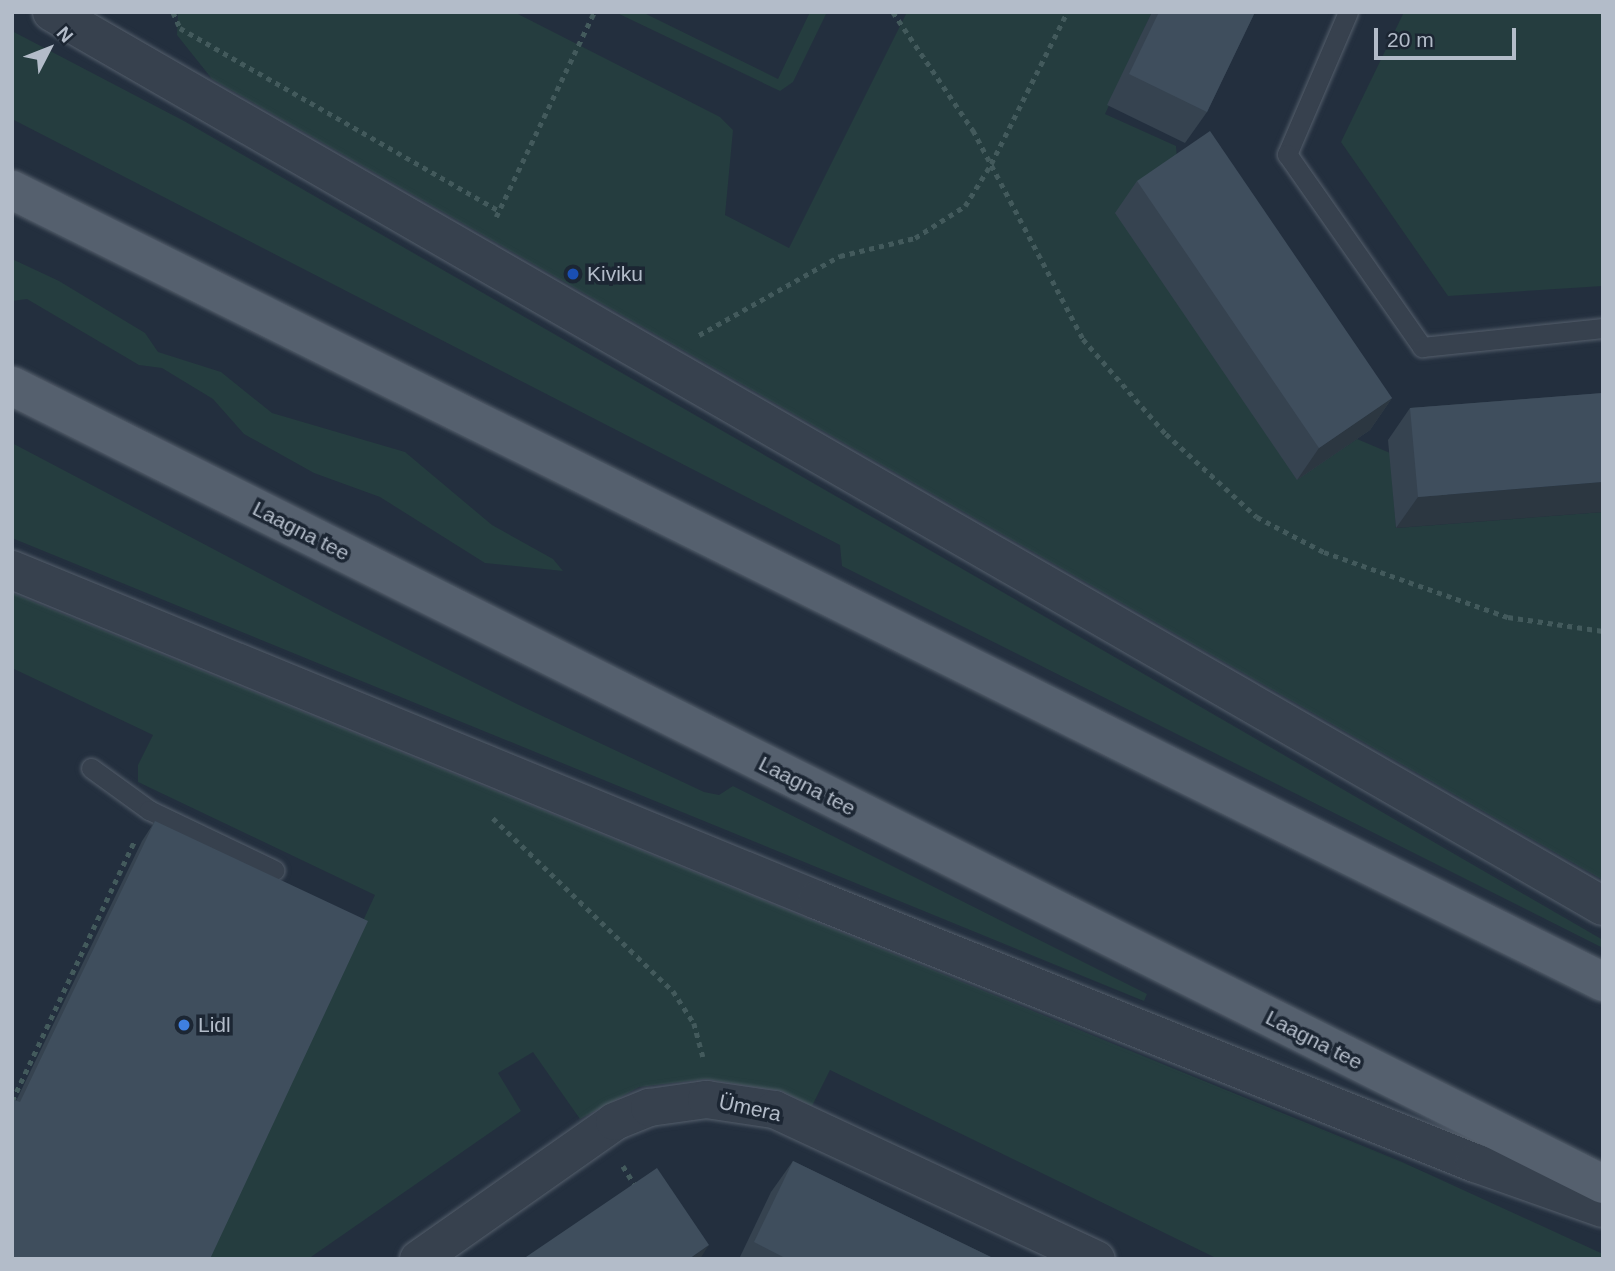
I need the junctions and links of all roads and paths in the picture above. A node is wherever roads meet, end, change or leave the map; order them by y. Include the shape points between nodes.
1 (52, 12) edge
2 (173, 12) edge
3 (594, 12) edge
4 (893, 12) edge
5 (1067, 12) edge
6 (1348, 12) edge
7 (93, 22) edge
8 (991, 164) junction
9 (12, 190) edge
10 (498, 210) junction
11 (495, 229) dead end
12 (1603, 328) edge
13 (690, 340) dead end
14 (12, 386) edge
15 (12, 570) edge
16 (1603, 631) edge
17 (91, 768) dead end
18 (149, 810) junction
19 (482, 811) dead end
20 (274, 870) dead end
21 (1603, 906) edge
22 (1603, 982) edge
23 (706, 1099) junction
24 (12, 1101) edge
25 (600, 1131) junction
26 (1603, 1184) edge
27 (645, 1200) edge
28 (1603, 1208) edge
29 (418, 1259) edge
30 (1096, 1259) edge

1 - 7 street
2 - 10 path via 180,28
3 - 10 path
4 - 8 path
5 - 8 path
6 - 12 lane via 1287,154 1422,347
7 - 21 street
8 - 13 path via 965,206 915,238 840,256
8 - 16 path via 1083,339 1166,434 1257,517 1324,552 1508,617
9 - 22 main road
10 - 11 path
14 - 26 main road, Laagna tee
15 - 28 street via 830,905 1462,1157
17 - 18 lane
18 - 20 lane
18 - 24 path
19 - 23 path via 515,835 673,991 694,1023 702,1046
23 - 25 street, Ümera via 649,1108
23 - 30 street, Ümera via 774,1109
25 - 27 path
25 - 29 street, Ümera

